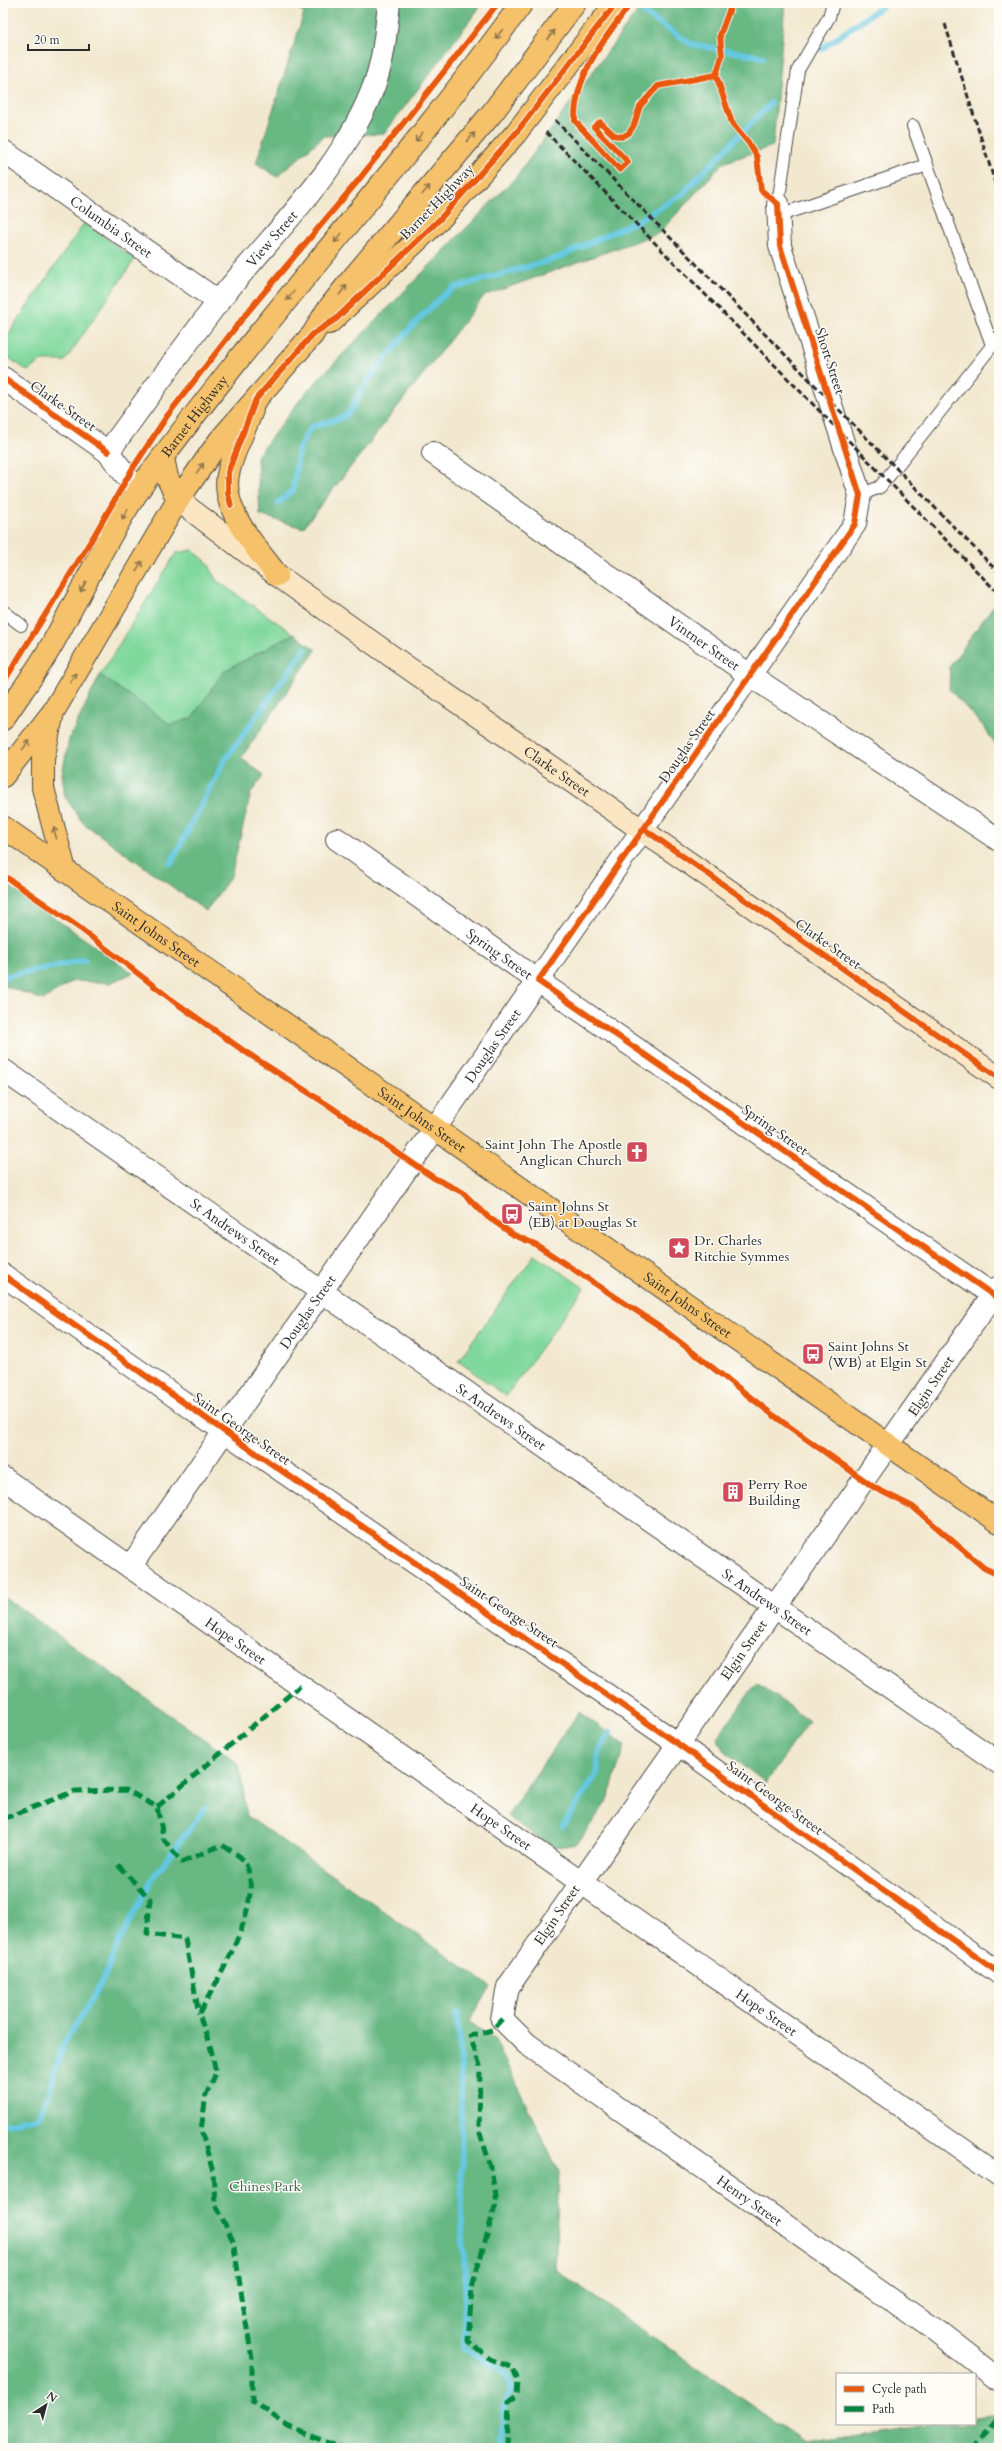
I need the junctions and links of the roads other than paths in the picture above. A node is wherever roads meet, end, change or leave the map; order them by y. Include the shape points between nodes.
1 (388, 3) edge
2 (522, 3) edge
3 (616, 3) edge
4 (833, 3) edge
5 (572, 4) edge
6 (913, 126) dead end
7 (3, 151) edge
8 (927, 165) junction
9 (778, 210) junction
10 (219, 302) junction
11 (313, 334) junction
12 (996, 341) edge
13 (3, 378) edge
14 (256, 400) junction
15 (108, 452) junction
16 (433, 453) dead end
17 (163, 458) junction
18 (138, 491) junction
19 (860, 495) junction
20 (178, 500) junction
21 (855, 524) joint
22 (277, 575) junction
23 (3, 611) edge
24 (21, 625) dead end
25 (751, 676) junction
26 (53, 712) junction
27 (3, 719) edge
28 (3, 776) edge
29 (3, 827) edge
30 (644, 829) junction
31 (338, 839) dead end
32 (999, 840) edge
33 (65, 870) junction
34 (538, 981) junction
35 (3, 1070) edge
36 (999, 1078) edge
37 (436, 1130) junction
38 (3, 1275) edge
39 (320, 1291) junction
40 (997, 1294) edge
41 (224, 1431) junction
42 (889, 1445) junction
43 (3, 1478) edge
44 (999, 1522) edge
45 (130, 1567) junction
46 (776, 1606) junction
47 (678, 1744) junction
48 (999, 1763) edge
49 (579, 1883) junction
50 (999, 1973) edge
51 (502, 2019) joint
52 (999, 2175) edge
53 (999, 2380) edge

1 - 10 street, View Street via 385,38 375,82 354,130 336,160
2 -> 17 main road, Barnet Highway via 459,88 237,360
3 - 11 main road, Barnet Highway via 516,133 440,219 336,319
4 - 9 lane via 829,17 798,70
11 -> 5 main road, Barnet Highway via 326,312 352,279 492,113
6 - 8 lane
7 - 10 street, Columbia Street
8 - 9 lane
8 - 12 lane
9 - 19 street, Short Street via 780,246
10 - 15 street, View Street
11 - 14 main road, Barnet Highway
12 - 19 lane via 880,487
13 - 15 street, Clarke Street
20 -> 14 main road, Barnet Highway via 231,426
14 - 22 main road via 228,472 228,494 241,525
15 - 18 street, Clarke Street
16 - 25 street, Vintner Street
17 - 18 main road, Barnet Highway
17 - 20 main road via 169,483
18 -> 27 main road, Barnet Highway via 49,650
19 - 21 street, Short Street
20 - 22 main road, Clarke Street
26 -> 20 main road, Barnet Highway
21 - 25 street, Douglas Street
22 - 30 main road, Clarke Street
23 - 24 lane
25 - 30 street, Douglas Street
25 - 32 street, Vintner Street
28 -> 26 main road, Barnet Highway
33 -> 26 main road via 48,808 42,773
29 - 33 main road, Saint Johns Street
30 - 34 street, Douglas Street
30 - 36 main road, Clarke Street
31 - 34 street, Spring Street
33 - 37 main road, Saint Johns Street
34 - 37 street, Douglas Street
34 - 40 street, Spring Street
35 - 39 street, St Andrews Street
37 - 39 street, Douglas Street
37 - 42 main road, Saint Johns Street
38 - 41 street, Saint George Street
39 - 41 street, Douglas Street
39 - 46 street, St Andrews Street
40 - 42 street, Elgin Street
41 - 45 street, Douglas Street
41 - 47 street, Saint George Street
42 - 44 main road, Saint Johns Street
42 - 46 street, Elgin Street
43 - 45 street, Hope Street
45 - 49 street, Hope Street
46 - 47 street, Elgin Street
46 - 48 street, St Andrews Street
47 - 49 street, Elgin Street
47 - 50 street, Saint George Street
49 - 51 street, Elgin Street via 508,1987
49 - 52 street, Hope Street
51 - 53 street, Henry Street via 527,2044 936,2331

